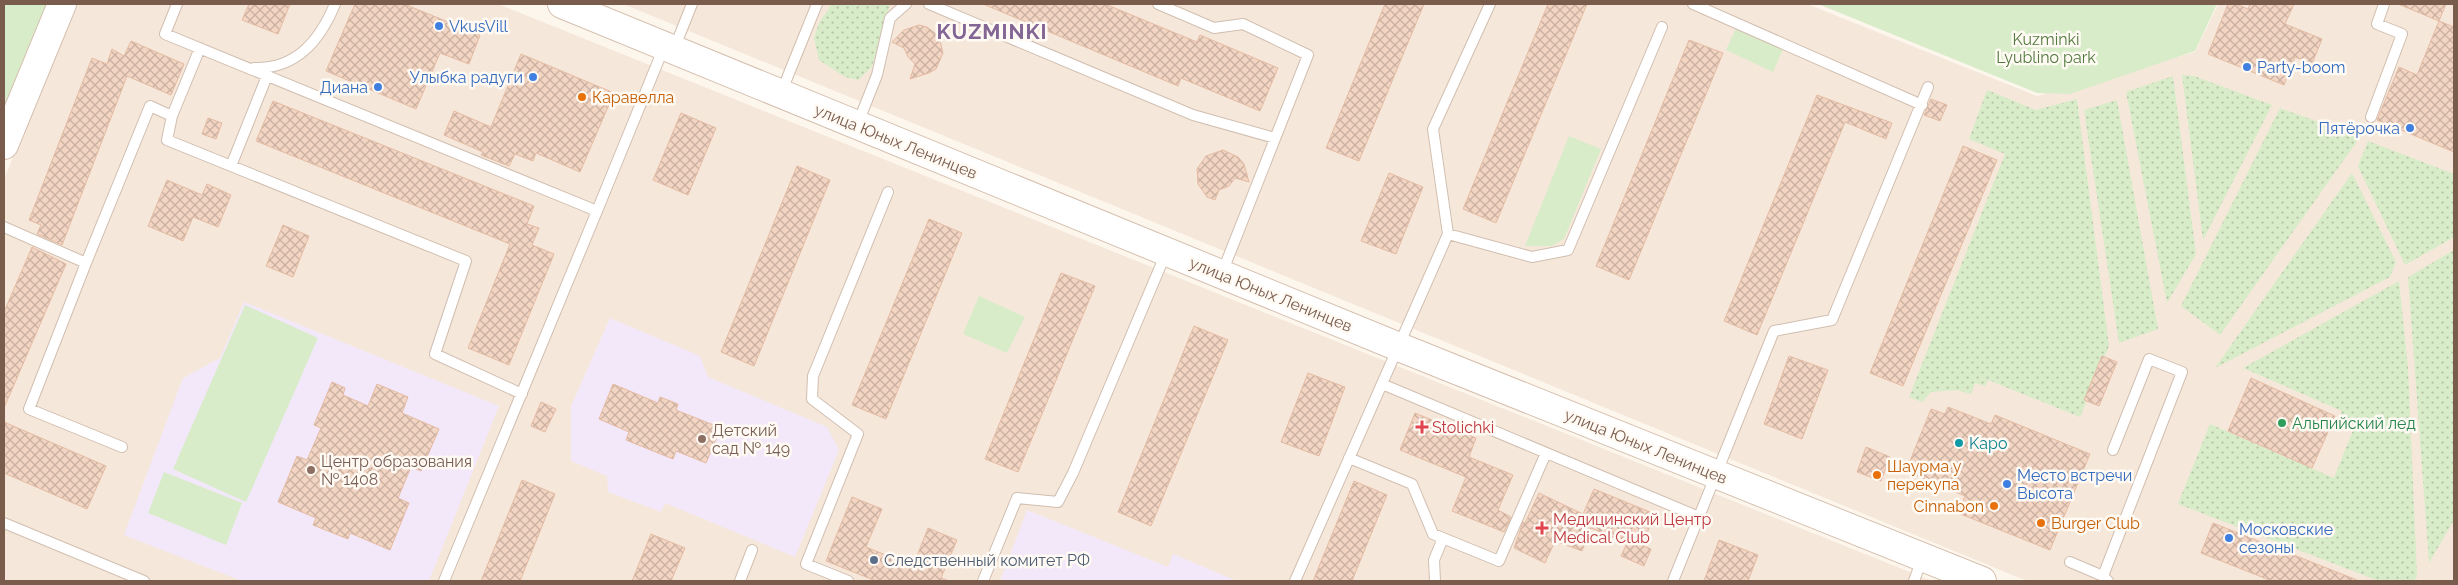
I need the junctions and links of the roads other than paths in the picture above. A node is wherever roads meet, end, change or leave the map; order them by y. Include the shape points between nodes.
1 (62, 4) edge
2 (178, 4) edge
3 (335, 4) edge
4 (562, 4) edge
5 (692, 4) edge
6 (817, 4) edge
7 (906, 4) edge
8 (929, 4) edge
9 (1158, 4) edge
10 (1490, 4) edge
11 (1693, 4) edge
12 (2384, 4) edge
13 (1662, 27) dead end
14 (200, 48) junction
15 (669, 48) junction
16 (247, 68) junction
17 (267, 76) junction
18 (1928, 87) dead end
19 (781, 94) junction
20 (1922, 104) junction
21 (172, 116) junction
22 (2372, 117) dead end
23 (857, 125) junction
24 (1275, 138) junction
25 (4, 145) edge
26 (231, 166) junction
27 (888, 192) dead end
28 (598, 211) junction
29 (4, 227) edge
30 (1448, 234) junction
31 (1167, 252) junction
32 (86, 263) junction
33 (1222, 274) junction
34 (1399, 346) junction
35 (1382, 384) junction
36 (522, 394) junction
37 (122, 447) dead end
38 (2113, 450) dead end
39 (1546, 453) junction
40 (1349, 458) junction
41 (1716, 474) junction
42 (1699, 517) junction
43 (4, 523) edge
44 (1443, 538) junction
45 (752, 550) dead end
46 (2070, 562) dead end
47 (1918, 570) edge
48 (2106, 579) edge
49 (1438, 580) edge
50 (144, 581) edge
51 (444, 581) edge
52 (740, 581) edge
53 (848, 581) edge
54 (983, 581) edge
55 (1295, 581) edge
56 (1673, 581) edge
57 (1982, 581) edge

1 - 25 main road
2 - 14 lane via 165,34
3 - 16 lane via 308,48 286,64
4 - 15 main road, улица Юных Ленинцев
5 - 15 lane
6 - 19 lane
7 - 23 lane via 890,18 877,75
8 - 24 lane via 1193,115
9 - 24 lane via 1214,28 1243,24 1308,55
10 - 30 lane via 1432,129
11 - 20 lane
12 - 22 lane via 2377,24 2402,34
13 - 30 lane via 1568,250 1532,257
14 - 16 lane
14 - 21 lane
15 - 19 main road, улица Юных Ленинцев
15 - 28 lane
16 - 17 lane
17 - 26 lane
17 - 28 lane
18 - 20 lane
19 - 23 main road, улица Юных Ленинцев
20 - 41 lane via 1832,320 1774,330
21 - 26 lane via 167,140
21 - 32 lane via 150,106
23 - 31 main road, улица Юных Ленинцев
24 - 33 lane
26 - 36 lane via 466,261 435,354
27 - 53 lane via 813,376 812,399 858,434 806,564
28 - 36 lane
29 - 32 lane
30 - 34 lane
31 - 33 main road, улица Юных Ленинцев
31 - 54 lane via 1058,502 1016,498
32 - 37 lane via 29,409
33 - 34 main road, улица Юных Ленинцев
34 - 35 lane
34 - 41 main road, улица Юных Ленинцев
35 - 39 lane
35 - 40 lane
36 - 51 lane
38 - 48 lane via 2148,359 2182,372
39 - 42 lane
39 - 44 lane via 1499,561
40 - 44 lane via 1412,484 1433,534
40 - 55 lane
41 - 42 lane
41 - 47 main road, улица Юных Ленинцев
42 - 56 lane
43 - 50 lane
44 - 49 lane via 1434,560
45 - 52 lane
46 - 48 lane
47 - 57 main road, улица Юных Ленинцев

